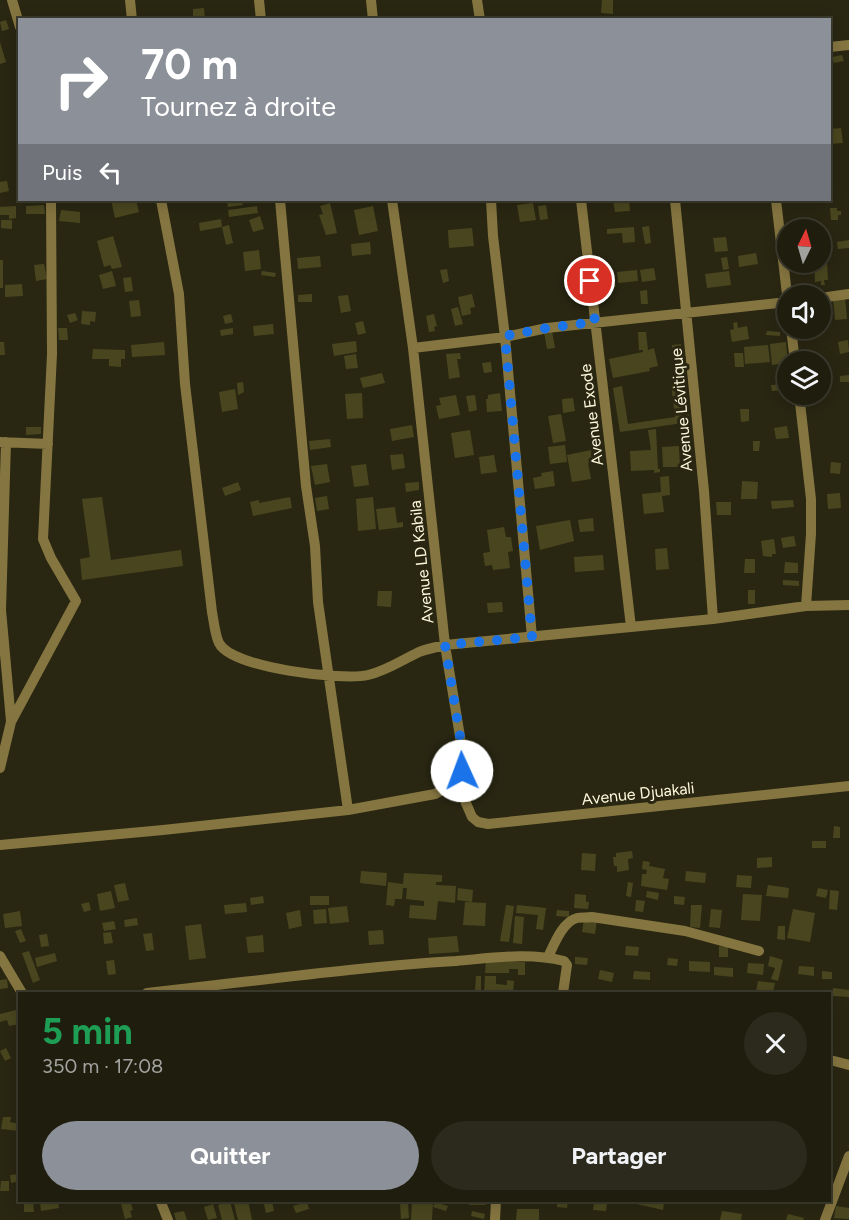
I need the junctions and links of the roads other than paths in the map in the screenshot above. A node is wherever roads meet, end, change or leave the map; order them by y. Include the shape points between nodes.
1 (12, 0) edge
2 (130, 0) edge
3 (259, 0) edge
4 (371, 0) edge
5 (477, 0) edge
6 (132, 18) edge
7 (261, 18) edge
8 (373, 18) edge
9 (480, 18) edge
10 (18, 20) edge
11 (849, 45) edge
12 (831, 47) edge
13 (51, 201) edge
14 (161, 201) edge
15 (280, 201) edge
16 (392, 201) edge
17 (491, 201) edge
18 (581, 201) edge
19 (675, 201) edge
20 (776, 201) edge
21 (785, 285) edge
22 (849, 294) edge
23 (831, 296) edge
24 (777, 304) edge
25 (687, 314) junction
26 (595, 322) junction
27 (505, 336) junction
28 (413, 348) junction
29 (800, 405) edge
30 (3, 442) edge
31 (48, 444) junction
32 (2, 521) edge
33 (849, 605) edge
34 (806, 606) junction
35 (713, 619) junction
36 (631, 627) junction
37 (532, 637) junction
38 (445, 645) junction
39 (330, 676) junction
40 (11, 722) junction
41 (0, 768) edge
42 (456, 780) junction
43 (849, 786) edge
44 (348, 810) junction
45 (0, 845) edge
46 (759, 951) dead end
47 (0, 957) edge
48 (548, 957) junction
49 (21, 992) edge
50 (156, 992) edge
51 (563, 992) edge
52 (831, 1060) edge
53 (849, 1065) edge
54 (848, 1159) edge
55 (833, 1189) edge
56 (161, 1202) edge
57 (496, 1202) edge
58 (830, 1202) edge
59 (168, 1220) edge
60 (495, 1220) edge
61 (825, 1220) edge

1 - 10 street
2 - 6 street
3 - 7 street
4 - 8 street
5 - 9 street
11 - 12 street
13 - 31 street
14 - 39 street via 179,294 185,384 219,644 272,669
15 - 39 street via 318,602
16 - 28 street, Avenue LD Kabila
17 - 27 street
18 - 26 street, Avenue Exode
19 - 25 street, Avenue Lévitique
20 - 21 street
22 - 23 street
24 - 25 street
25 - 26 street
25 - 35 street, Avenue Lévitique
26 - 27 street
26 - 36 street, Avenue Exode
27 - 28 street
27 - 37 street
28 - 38 street, Avenue LD Kabila
29 - 34 street via 811,499
30 - 31 street
30 - 32 street
31 - 40 street via 43,539 76,601
32 - 40 street via 1,610
33 - 34 street
34 - 35 street
35 - 36 street
36 - 37 street
37 - 38 street
38 - 39 street via 422,651 368,676
38 - 42 street, Avenue LD Kabila via 464,761
39 - 44 street
40 - 41 street
42 - 43 street, Avenue Djuakali via 472,817 488,824
42 - 44 street via 435,794
44 - 45 street
46 - 48 street via 685,931 577,918 557,938
47 - 49 street
48 - 50 street via 416,963
48 - 51 street via 567,965
52 - 53 street
54 - 55 street
56 - 59 street
57 - 60 street
58 - 61 street

